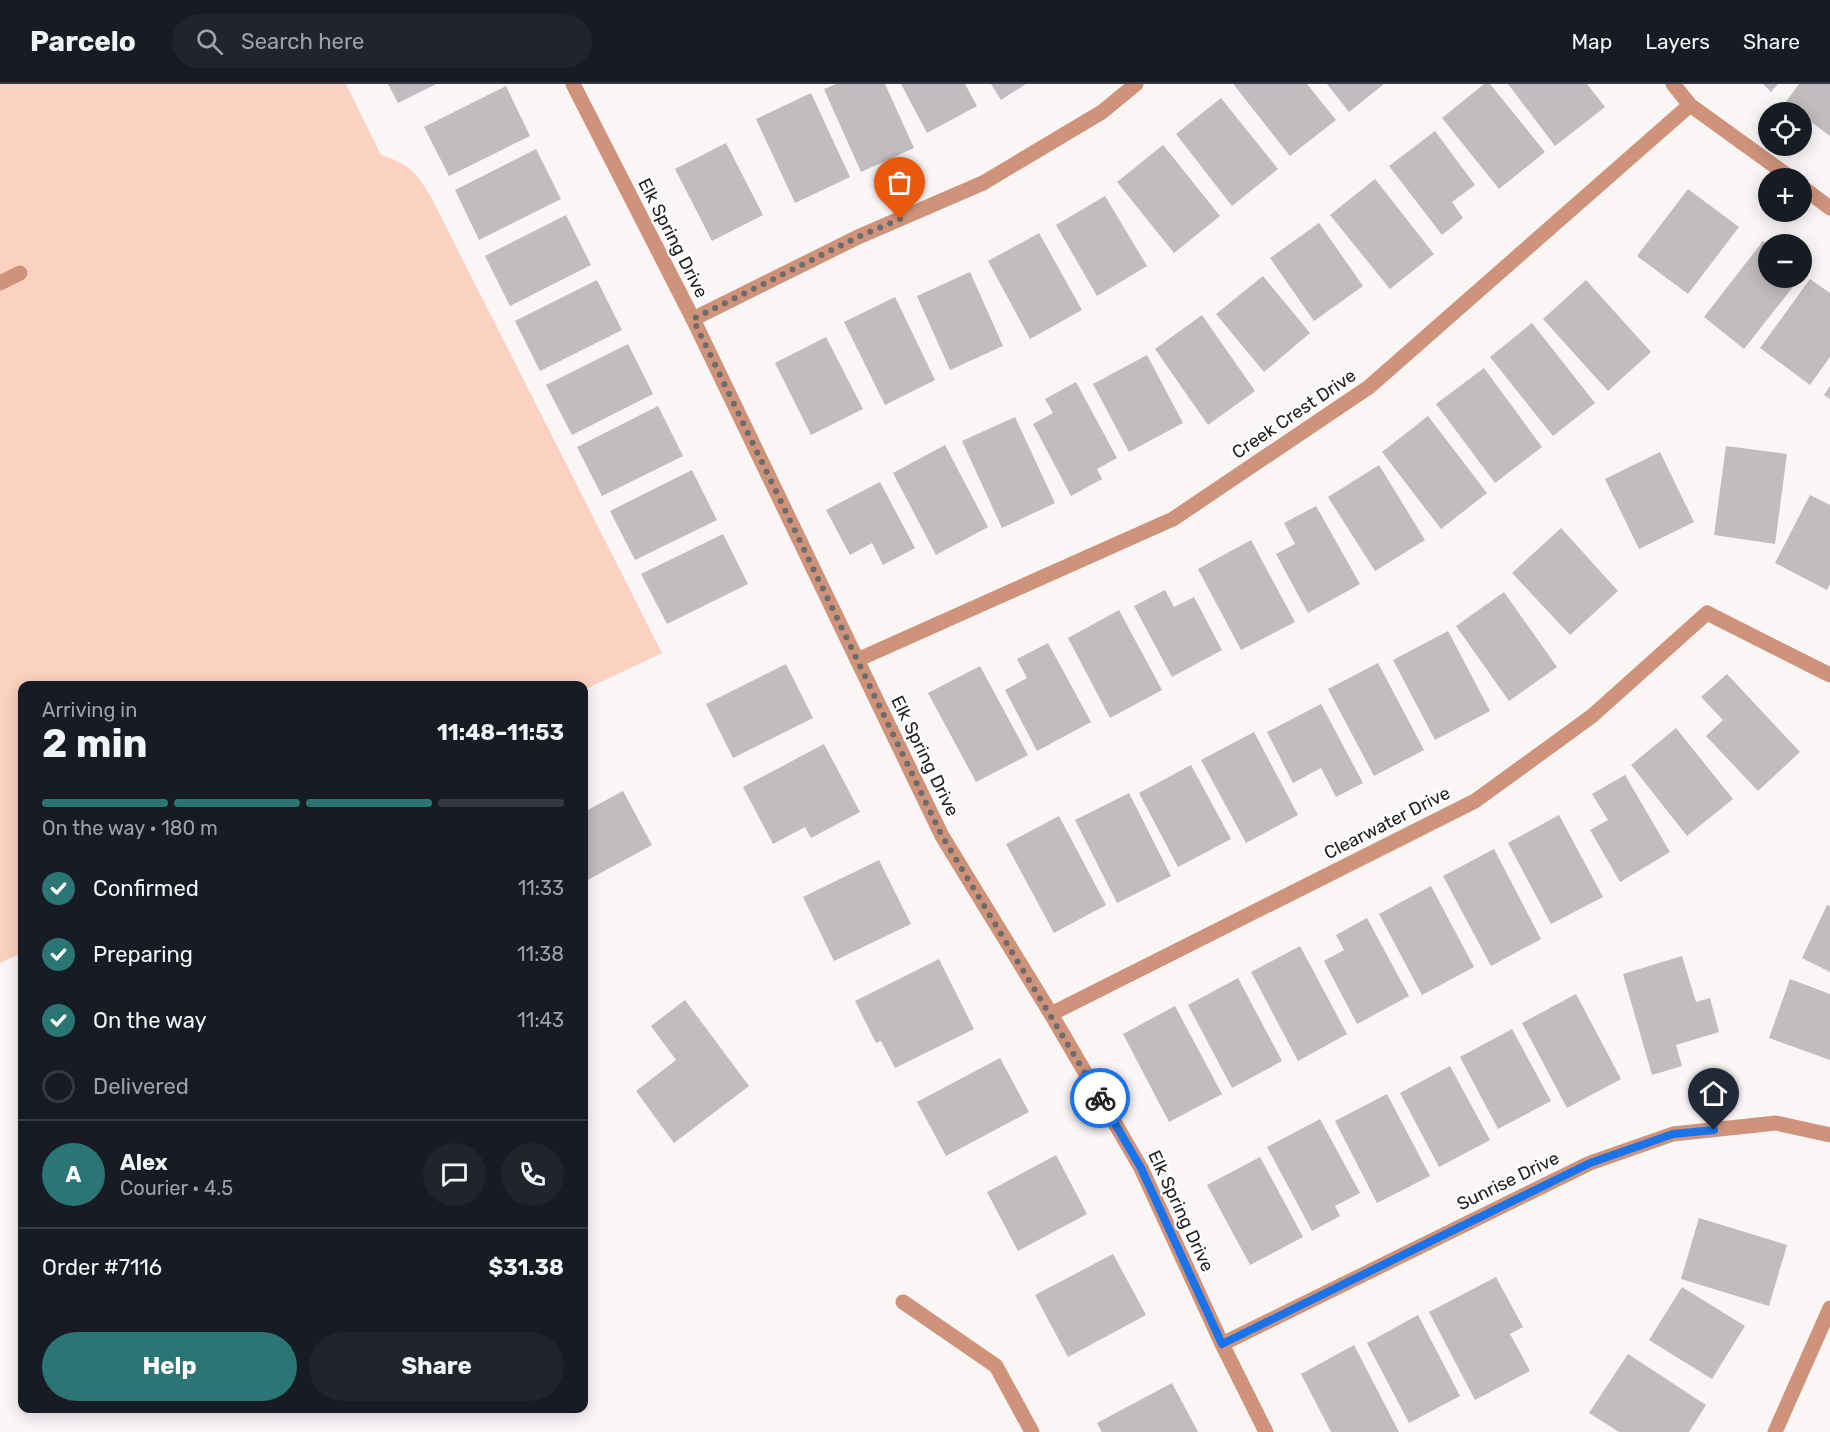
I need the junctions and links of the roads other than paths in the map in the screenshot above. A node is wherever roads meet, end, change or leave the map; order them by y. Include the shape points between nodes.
1 (573, 84) edge
2 (1136, 84) edge
3 (1673, 84) edge
4 (1690, 105) junction
5 (1777, 168) edge
6 (1812, 194) edge
7 (1830, 208) edge
8 (20, 273) dead end
9 (0, 283) edge
10 (693, 319) junction
11 (857, 660) junction
12 (1830, 675) edge
13 (1050, 1014) junction
14 (1830, 1135) edge
15 (903, 1302) dead end
16 (1830, 1308) edge
17 (1222, 1344) junction
18 (1032, 1432) edge
19 (1266, 1432) edge
20 (1775, 1432) edge

1 - 10 street, Elk Spring Drive
2 - 10 street via 1102,112 983,183 858,237
3 - 4 street
4 - 5 street
4 - 11 street, Creek Crest Drive via 1369,387 1173,519
6 - 7 street
8 - 9 street
10 - 11 street, Elk Spring Drive
11 - 13 street, Elk Spring Drive via 942,836
12 - 13 street, Clearwater Drive via 1707,613 1592,716 1475,801
13 - 17 street, Elk Spring Drive via 1141,1168
14 - 17 street, Sunrise Drive via 1776,1123 1662,1137 1590,1163
15 - 18 street via 996,1366
16 - 20 street
17 - 19 street, Elk Spring Drive

